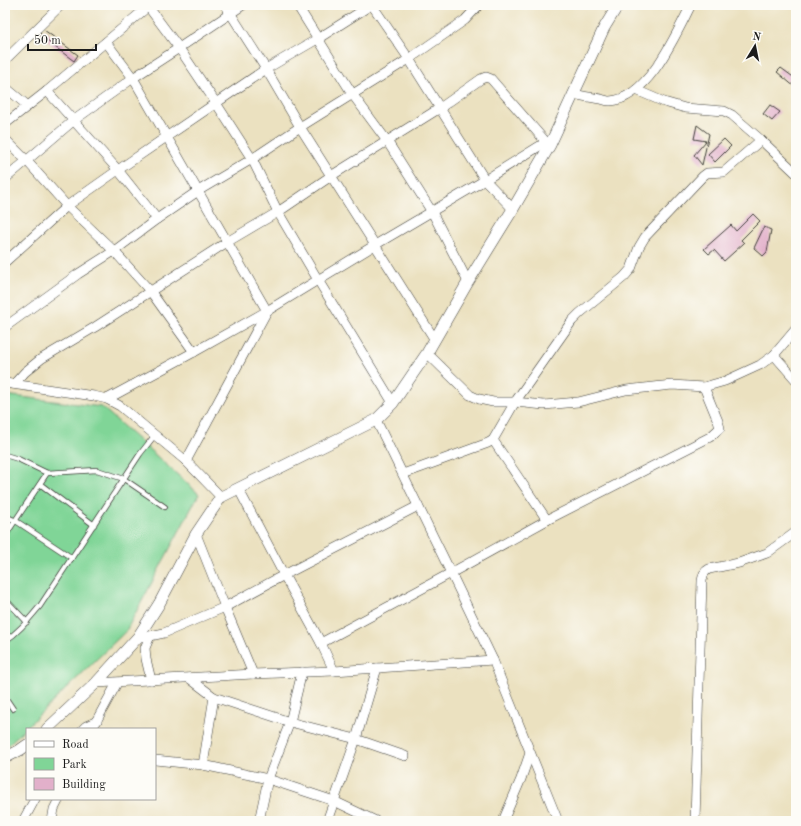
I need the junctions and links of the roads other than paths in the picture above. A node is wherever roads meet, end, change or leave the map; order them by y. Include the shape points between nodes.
1 (61, 5) edge
2 (148, 5) edge
3 (225, 5) edge
4 (243, 5) edge
5 (297, 5) edge
6 (372, 5) edge
7 (479, 5) edge
8 (618, 5) edge
9 (691, 5) edge
10 (231, 14) junction
11 (319, 38) junction
12 (106, 42) junction
13 (179, 48) junction
14 (5, 60) edge
15 (408, 60) junction
16 (266, 70) junction
17 (132, 78) junction
18 (5, 87) edge
19 (636, 90) junction
20 (47, 91) junction
21 (573, 94) junction
22 (353, 95) junction
23 (216, 103) junction
24 (28, 106) junction
25 (440, 108) junction
26 (73, 121) junction
27 (5, 124) edge
28 (300, 127) junction
29 (167, 137) junction
30 (5, 139) edge
31 (761, 140) junction
32 (387, 141) junction
33 (548, 143) junction
34 (252, 159) junction
35 (26, 160) junction
36 (118, 170) junction
37 (796, 173) edge
38 (331, 176) junction
39 (5, 179) edge
40 (485, 180) junction
41 (198, 191) junction
42 (67, 206) junction
43 (513, 209) junction
44 (278, 212) junction
45 (432, 212) junction
46 (157, 219) junction
47 (227, 242) junction
48 (375, 244) junction
49 (114, 251) junction
50 (5, 262) edge
51 (318, 280) junction
52 (468, 282) junction
53 (151, 292) junction
54 (267, 311) junction
55 (5, 327) edge
56 (796, 329) edge
57 (435, 340) junction
58 (194, 352) junction
59 (427, 354) junction
60 (774, 355) junction
61 (796, 380) edge
62 (9, 384) edge
63 (704, 387) junction
64 (107, 399) junction
65 (515, 402) junction
66 (393, 403) junction
67 (376, 420) junction
68 (155, 435) junction
69 (493, 440) junction
70 (5, 455) edge
71 (186, 461) junction
72 (47, 473) junction
73 (403, 474) junction
74 (124, 480) junction
75 (40, 484) junction
76 (238, 488) junction
77 (221, 497) junction
78 (418, 506) junction
79 (165, 507) dead end
80 (5, 516) edge
81 (547, 520) junction
82 (16, 521) junction
83 (94, 525) junction
84 (796, 532) edge
85 (196, 534) junction
86 (5, 536) edge
87 (72, 558) junction
88 (451, 573) junction
89 (284, 575) junction
90 (5, 599) edge
91 (225, 607) junction
92 (27, 622) junction
93 (150, 636) junction
94 (138, 637) junction
95 (5, 641) edge
96 (321, 643) junction
97 (493, 660) junction
98 (377, 668) junction
99 (334, 671) junction
100 (302, 672) junction
101 (253, 674) junction
102 (189, 678) junction
103 (151, 680) junction
104 (117, 683) junction
105 (96, 684) junction
106 (5, 696) edge
107 (214, 698) junction
108 (13, 709) dead end
109 (290, 722) junction
110 (95, 725) edge
111 (48, 728) edge
112 (84, 728) edge
113 (356, 739) junction
114 (26, 746) edge
115 (530, 753) junction
116 (405, 756) dead end
117 (5, 758) edge
118 (156, 760) edge
119 (203, 765) junction
120 (268, 779) junction
121 (35, 800) edge
122 (58, 800) edge
123 (334, 801) junction
124 (23, 821) edge
125 (52, 821) edge
126 (139, 821) edge
127 (144, 821) edge
128 (259, 821) edge
129 (327, 821) edge
130 (376, 821) edge
131 (503, 821) edge
132 (558, 821) edge
133 (695, 821) edge

1 - 14 street
2 - 12 street
2 - 13 street
3 - 10 street
4 - 10 street
5 - 11 street
6 - 11 street
6 - 15 street
7 - 15 street via 465,20
8 - 21 street via 604,28
9 - 19 street via 667,51 650,76
10 - 13 street
10 - 16 street
11 - 16 street
11 - 22 street
12 - 17 street
12 - 20 street
13 - 17 street
13 - 23 street
15 - 22 street
15 - 25 street
16 - 23 street
16 - 28 street
17 - 26 street
17 - 29 street
18 - 24 street
19 - 21 street via 610,101
19 - 31 street via 685,108 724,111
20 - 24 street
20 - 26 street
21 - 33 street
22 - 28 street
22 - 32 street
23 - 29 street
23 - 34 street
24 - 27 street
25 - 32 street
25 - 33 street via 486,77 491,79
25 - 40 street
26 - 35 street
26 - 36 street
28 - 34 street
28 - 38 street
29 - 36 street
29 - 41 street
30 - 35 street
31 - 37 street
31 - 65 street via 724,172 707,173 703,176 645,237 631,269 572,321
32 - 38 street
32 - 45 street
33 - 40 street
33 - 43 street
34 - 41 street
34 - 44 street
35 - 39 street
35 - 42 street
36 - 42 street
36 - 46 street
38 - 44 street
38 - 48 street
40 - 43 street
40 - 45 street
41 - 46 street
41 - 47 street
42 - 49 street
42 - 50 street
43 - 52 street
44 - 47 street
44 - 51 street
45 - 48 street
45 - 52 street
46 - 49 street
47 - 53 street
47 - 54 street
48 - 51 street
48 - 57 street
49 - 53 street
49 - 55 street
51 - 54 street
51 - 66 street
52 - 57 street
53 - 58 street
53 - 62 street via 41,359
54 - 58 street
54 - 71 street
56 - 60 street
57 - 59 street
58 - 64 street
59 - 65 street via 470,395 493,402
59 - 66 street
60 - 61 street
60 - 63 street via 760,365 725,381
62 - 64 street
63 - 65 street via 672,386 626,390 578,402 544,405
63 - 81 street via 720,428 710,437
64 - 68 street via 120,406
65 - 69 street
66 - 67 street
67 - 73 street
67 - 76 street
68 - 71 street
68 - 74 lane
69 - 73 street
69 - 81 street
70 - 72 lane
71 - 77 street
72 - 74 lane via 97,470
72 - 75 lane
73 - 78 street
74 - 79 lane
74 - 83 lane
75 - 82 lane
75 - 83 lane
76 - 77 street
76 - 89 street
77 - 85 street
78 - 88 street
78 - 89 street
80 - 82 lane
81 - 88 street
82 - 86 lane
82 - 87 lane
83 - 87 lane
84 - 133 street via 767,553 704,572
85 - 91 street
85 - 94 street via 159,604
87 - 92 lane
88 - 96 street
88 - 97 street
89 - 91 street
89 - 96 street
90 - 92 lane
91 - 93 street via 164,633
91 - 101 street
92 - 95 lane
93 - 94 street
93 - 103 street via 145,648
94 - 105 street
96 - 99 street
97 - 98 street
97 - 115 street
98 - 99 street
98 - 113 street
99 - 100 street
100 - 101 street
100 - 109 street
101 - 102 street
102 - 103 street
102 - 107 street
103 - 104 street
104 - 105 street
104 - 110 street
105 - 111 street
106 - 108 lane
107 - 109 street
107 - 119 street
109 - 113 street
109 - 120 street
110 - 112 street
113 - 116 street
113 - 123 street
114 - 117 street
115 - 131 street
115 - 132 street
118 - 119 street
119 - 120 street
120 - 123 street
120 - 128 street
121 - 124 street
122 - 125 street
123 - 129 street
123 - 130 street
126 - 127 street

